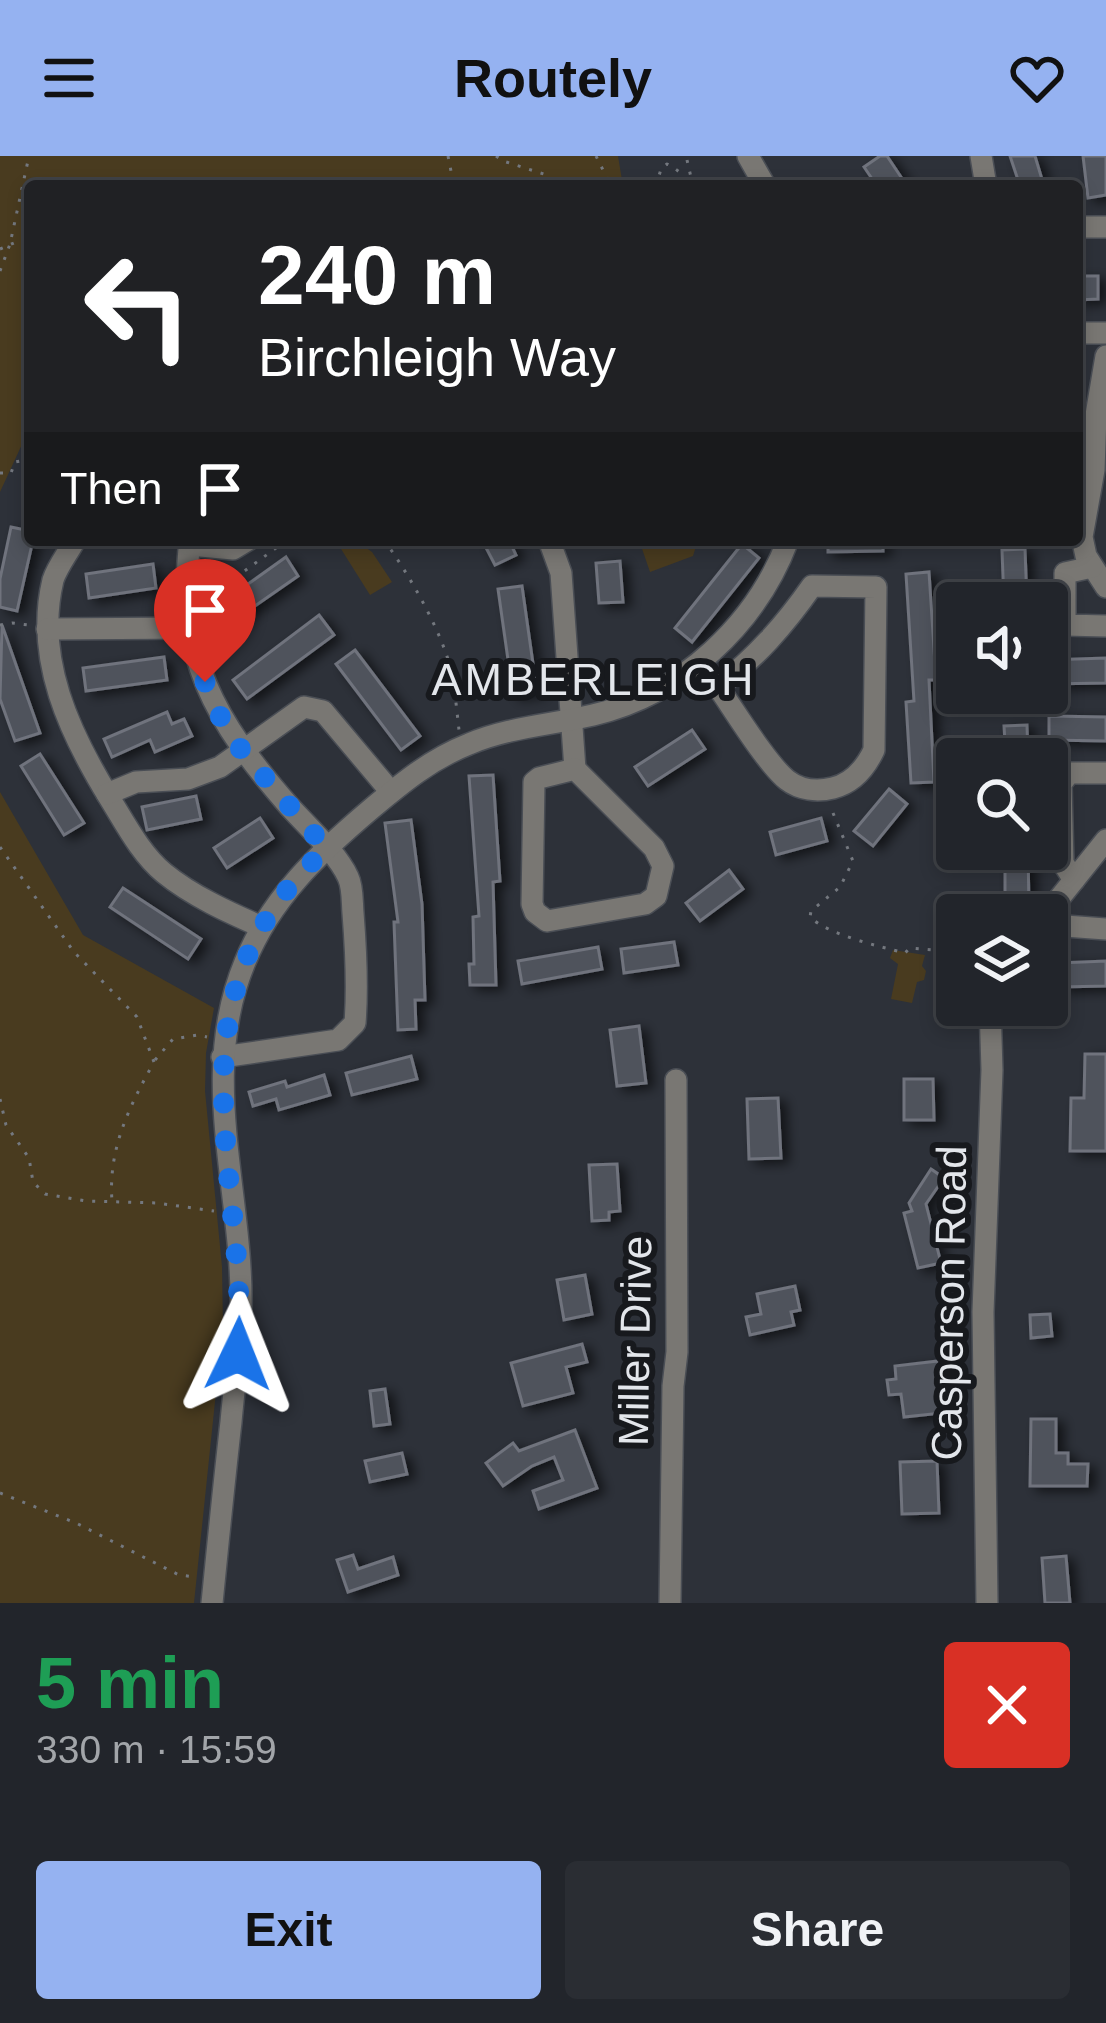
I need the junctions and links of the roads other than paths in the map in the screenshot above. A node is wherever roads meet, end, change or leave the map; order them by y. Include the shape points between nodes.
1 (1106, 356) edge
2 (1101, 428) edge
3 (1086, 469) edge
4 (1083, 514) edge
5 (1083, 536) edge
6 (71, 546) edge
7 (190, 546) edge
8 (551, 546) edge
9 (785, 546) edge
10 (1102, 582) edge
11 (746, 616) junction
12 (1106, 626) edge
13 (47, 628) junction
14 (191, 628) junction
15 (771, 640) junction
16 (571, 720) junction
17 (242, 751) junction
18 (575, 769) junction
19 (1106, 773) edge
20 (391, 792) junction
21 (106, 794) junction
22 (1106, 840) edge
23 (326, 848) junction
24 (1074, 880) junction
25 (1064, 894) edge
26 (1068, 926) edge
27 (262, 927) junction
28 (1106, 929) edge
29 (990, 1026) edge
30 (221, 1049) junction
31 (676, 1080) dead end
32 (212, 1603) edge
33 (670, 1603) edge
34 (987, 1603) edge

1 - 2 street
2 - 3 street
3 - 4 street
5 - 10 street
6 - 13 street via 53,577
7 - 14 street
8 - 16 street via 561,573
9 - 11 street
10 - 12 street via 1065,574 1066,625
11 - 15 street
11 - 16 street via 673,681
13 - 14 street
13 - 21 street via 71,730
14 - 17 street via 205,682
15 - 15 street via 718,687 788,782 818,790 847,783 874,750 877,586 812,586
16 - 18 street
16 - 20 street via 472,742
17 - 20 street via 304,707 322,711
17 - 21 street via 188,779 136,782
17 - 23 street
18 - 18 street via 533,787 532,904 547,921 646,904 663,866
19 - 24 street via 1069,773 1061,784 1063,863
20 - 23 street
21 - 27 street via 165,874
22 - 24 street
23 - 27 street
23 - 30 street via 350,879 355,1023 338,1040
24 - 25 street
26 - 28 street
27 - 30 street via 235,987
29 - 34 street, Casperson Road
30 - 32 street via 241,1310
31 - 33 street, Miller Drive

